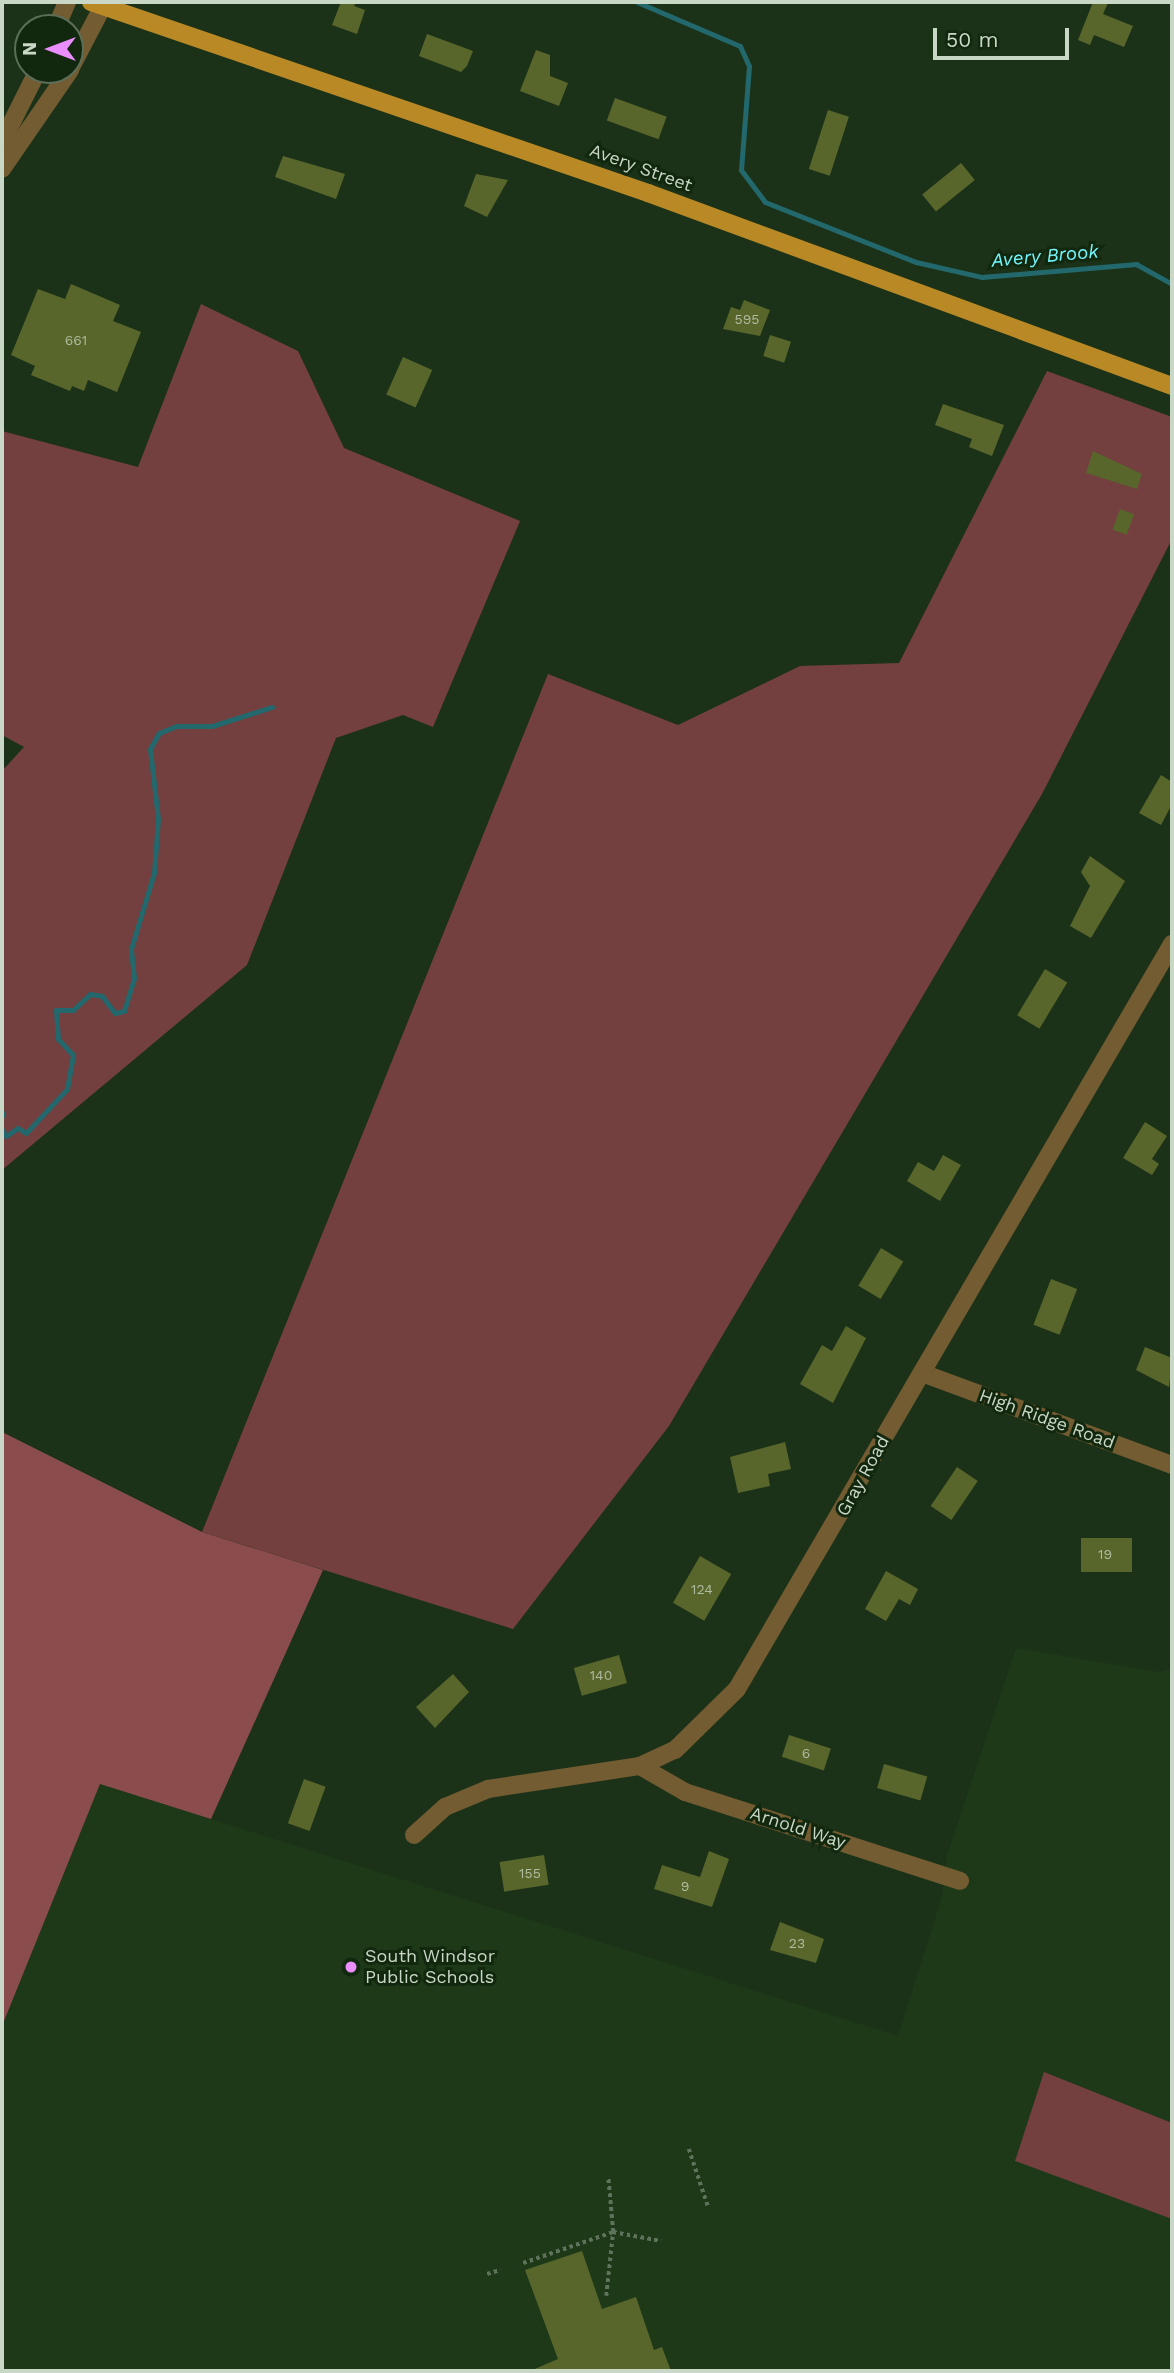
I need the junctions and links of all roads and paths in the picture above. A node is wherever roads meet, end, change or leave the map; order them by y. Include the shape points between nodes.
1 (100, 3) edge
2 (84, 39) edge
3 (31, 84) edge
4 (60, 84) edge
5 (2, 142) edge
6 (2, 169) edge
7 (1172, 386) edge
8 (1172, 944) edge
9 (922, 1373) junction
10 (1172, 1465) edge
11 (640, 1766) junction
12 (414, 1835) dead end
13 (960, 1881) dead end
14 (689, 2149) dead end
15 (608, 2178) dead end
16 (708, 2206) dead end
17 (613, 2232) junction
18 (661, 2241) dead end
19 (523, 2263) dead end
20 (500, 2270) dead end
21 (487, 2274) dead end
22 (606, 2296) dead end

1 - 2 street
1 - 7 main road, Avery Street via 635,188
3 - 5 street
4 - 6 street
8 - 9 street, Gray Road
9 - 10 street, High Ridge Road
9 - 11 street, Gray Road via 737,1689 674,1750
11 - 12 street, Gray Road via 488,1789 445,1807
11 - 13 street, Arnold Way via 685,1792
14 - 16 path
15 - 17 path
17 - 18 path
17 - 19 path
17 - 22 path
20 - 21 path

